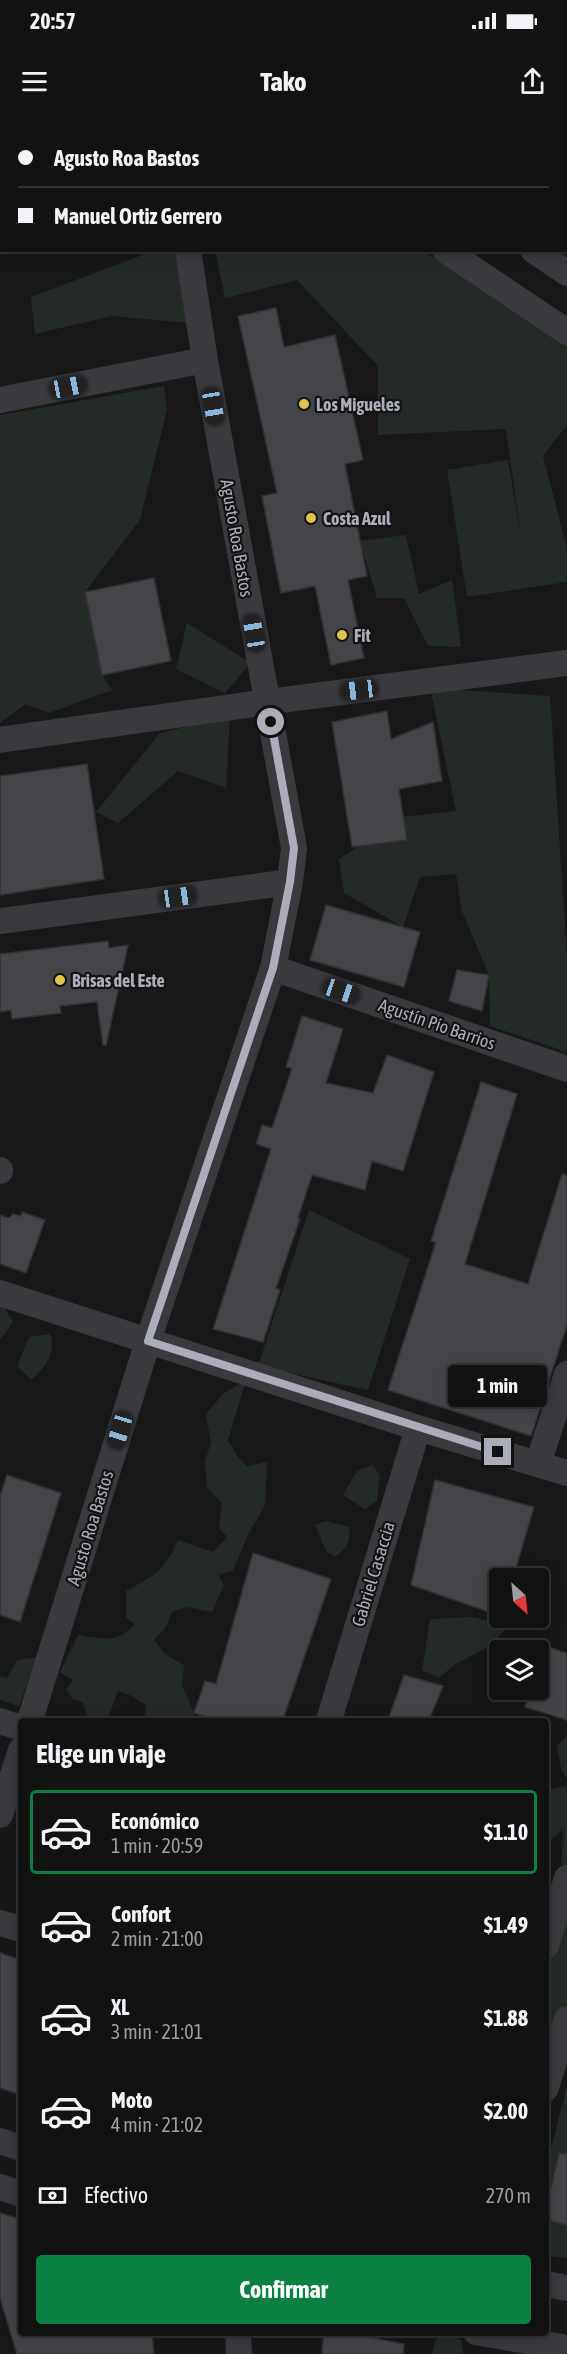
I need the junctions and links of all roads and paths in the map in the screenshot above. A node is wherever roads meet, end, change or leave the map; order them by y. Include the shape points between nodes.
1 (188, 252) edge
2 (448, 252) edge
3 (536, 252) edge
4 (567, 273) edge
5 (567, 332) edge
6 (205, 360) junction
7 (0, 400) edge
8 (567, 663) edge
9 (267, 702) junction
10 (0, 740) edge
11 (290, 882) junction
12 (0, 921) edge
13 (273, 968) junction
14 (567, 1069) edge
15 (0, 1293) edge
16 (148, 1341) junction
17 (567, 1374) edge
18 (418, 1428) junction
19 (538, 1464) junction
20 (567, 1473) edge
21 (31, 1718) edge
22 (330, 1718) edge
23 (0, 1721) edge
24 (18, 1727) edge
25 (18, 1759) edge
26 (0, 1815) edge
27 (560, 1892) edge
28 (0, 1923) edge
29 (18, 1928) edge
30 (549, 1934) edge
31 (567, 2019) edge
32 (549, 2078) edge
33 (0, 2141) edge
34 (18, 2147) edge
35 (0, 2187) edge
36 (18, 2193) edge
37 (549, 2285) edge
38 (567, 2288) edge
39 (238, 2336) edge
40 (499, 2336) edge
41 (567, 2348) edge
42 (239, 2354) edge

1 - 6 street, Agusto Roa Bastos
2 - 5 street
3 - 4 street
6 - 7 street
6 - 9 street, Agusto Roa Bastos
8 - 9 street
9 - 10 street
9 - 11 street, Agusto Roa Bastos via 294,848
11 - 12 street
11 - 13 street, Agusto Roa Bastos
13 - 14 street, Agustín Pío Barrios
13 - 16 street, Agusto Roa Bastos
15 - 16 street
16 - 18 street
16 - 21 street, Agusto Roa Bastos
17 - 19 street
18 - 19 street
18 - 22 street, Gabriel Casaccia
19 - 20 street
23 - 24 street
25 - 26 street
27 - 30 street
28 - 29 street
31 - 32 street
33 - 34 street
35 - 36 street
37 - 38 street
39 - 42 street
40 - 41 street

